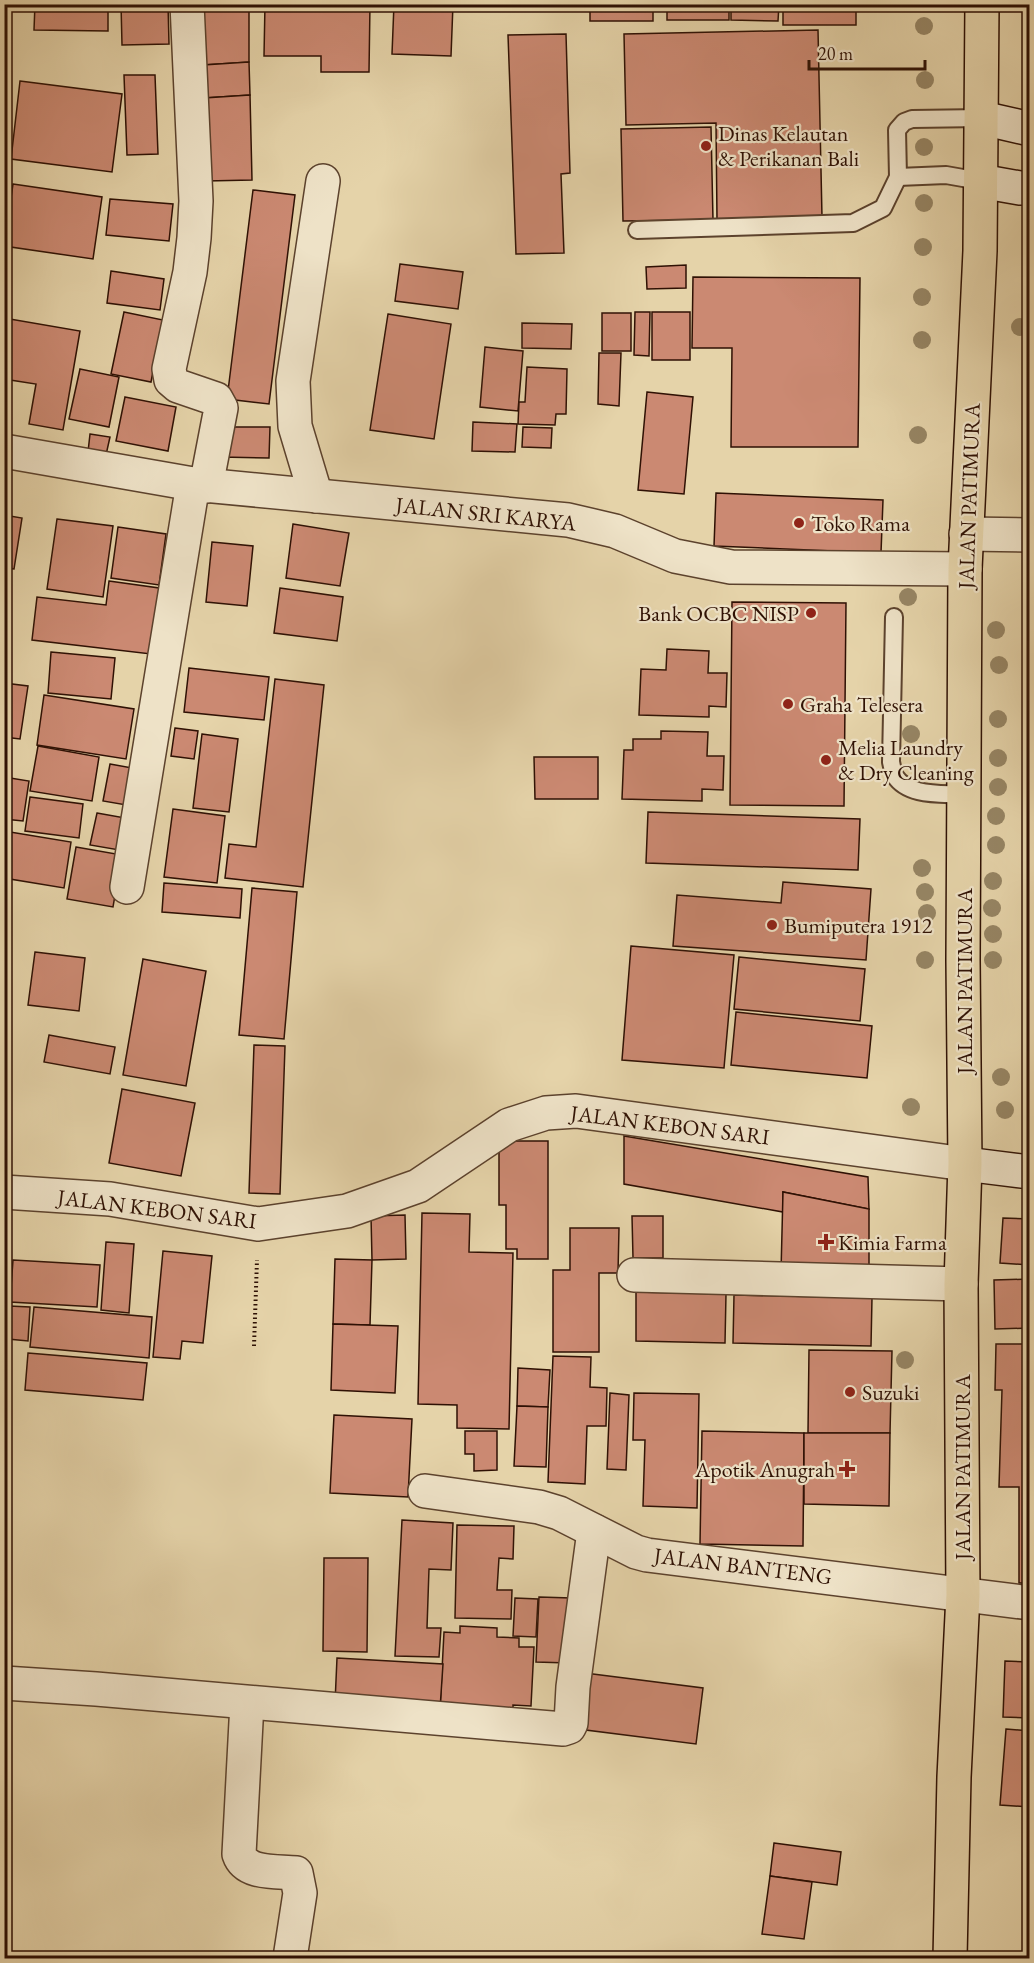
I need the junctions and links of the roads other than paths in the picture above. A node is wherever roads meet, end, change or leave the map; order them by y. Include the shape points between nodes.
1 (187, 4) edge
2 (982, 4) edge
3 (982, 118) junction
4 (1029, 129) edge
5 (898, 177) junction
6 (323, 181) dead end
7 (980, 181) junction
8 (1029, 188) edge
9 (637, 230) dead end
10 (4, 451) edge
11 (199, 485) junction
12 (316, 496) junction
13 (966, 534) junction
14 (1029, 535) edge
15 (965, 569) junction
16 (894, 617) dead end
17 (964, 795) junction
18 (127, 887) dead end
19 (965, 1164) junction
20 (1029, 1172) edge
21 (4, 1192) edge
22 (634, 1275) dead end
23 (961, 1284) junction
24 (425, 1491) dead end
25 (594, 1531) junction
26 (963, 1595) junction
27 (1029, 1603) edge
28 (4, 1683) edge
29 (247, 1702) junction
30 (290, 1959) edge
31 (950, 1959) edge

1 - 11 street via 196,201 190,272 169,369 171,380 178,386 216,399 220,408
2 - 3 main road, JALAN PATIMURA
3 - 4 street
3 - 5 lane via 904,122 897,130
3 - 7 main road, JALAN PATIMURA
5 - 7 lane via 946,175
5 - 9 lane via 883,208 853,223
6 - 12 street via 293,381 295,426
7 - 8 street
7 - 13 main road, JALAN PATIMURA
10 - 11 street, JALAN SRI KARYA
11 - 12 street, JALAN SRI KARYA
11 - 18 street
12 - 15 street, JALAN SRI KARYA via 568,520 615,531 675,556 731,567
13 - 14 street
13 - 15 main road, JALAN PATIMURA
15 - 17 main road, JALAN PATIMURA
16 - 17 lane via 891,762 896,776 915,790
17 - 19 main road, JALAN PATIMURA
19 - 20 street, JALAN KEBON SARI
19 - 21 street, JALAN KEBON SARI via 566,1112 546,1113 510,1125 418,1186 347,1210 258,1224 110,1199
19 - 23 main road, JALAN PATIMURA
22 - 23 street
23 - 26 main road, JALAN PATIMURA
24 - 25 street, JALAN BANTENG via 540,1507
25 - 26 street, JALAN BANTENG via 647,1555
25 - 29 street via 569,1727
26 - 27 street, JALAN BANTENG
26 - 31 main road, JALAN PATIMURA
28 - 29 street
29 - 30 street via 239,1854 242,1862 253,1869 296,1873 300,1893

